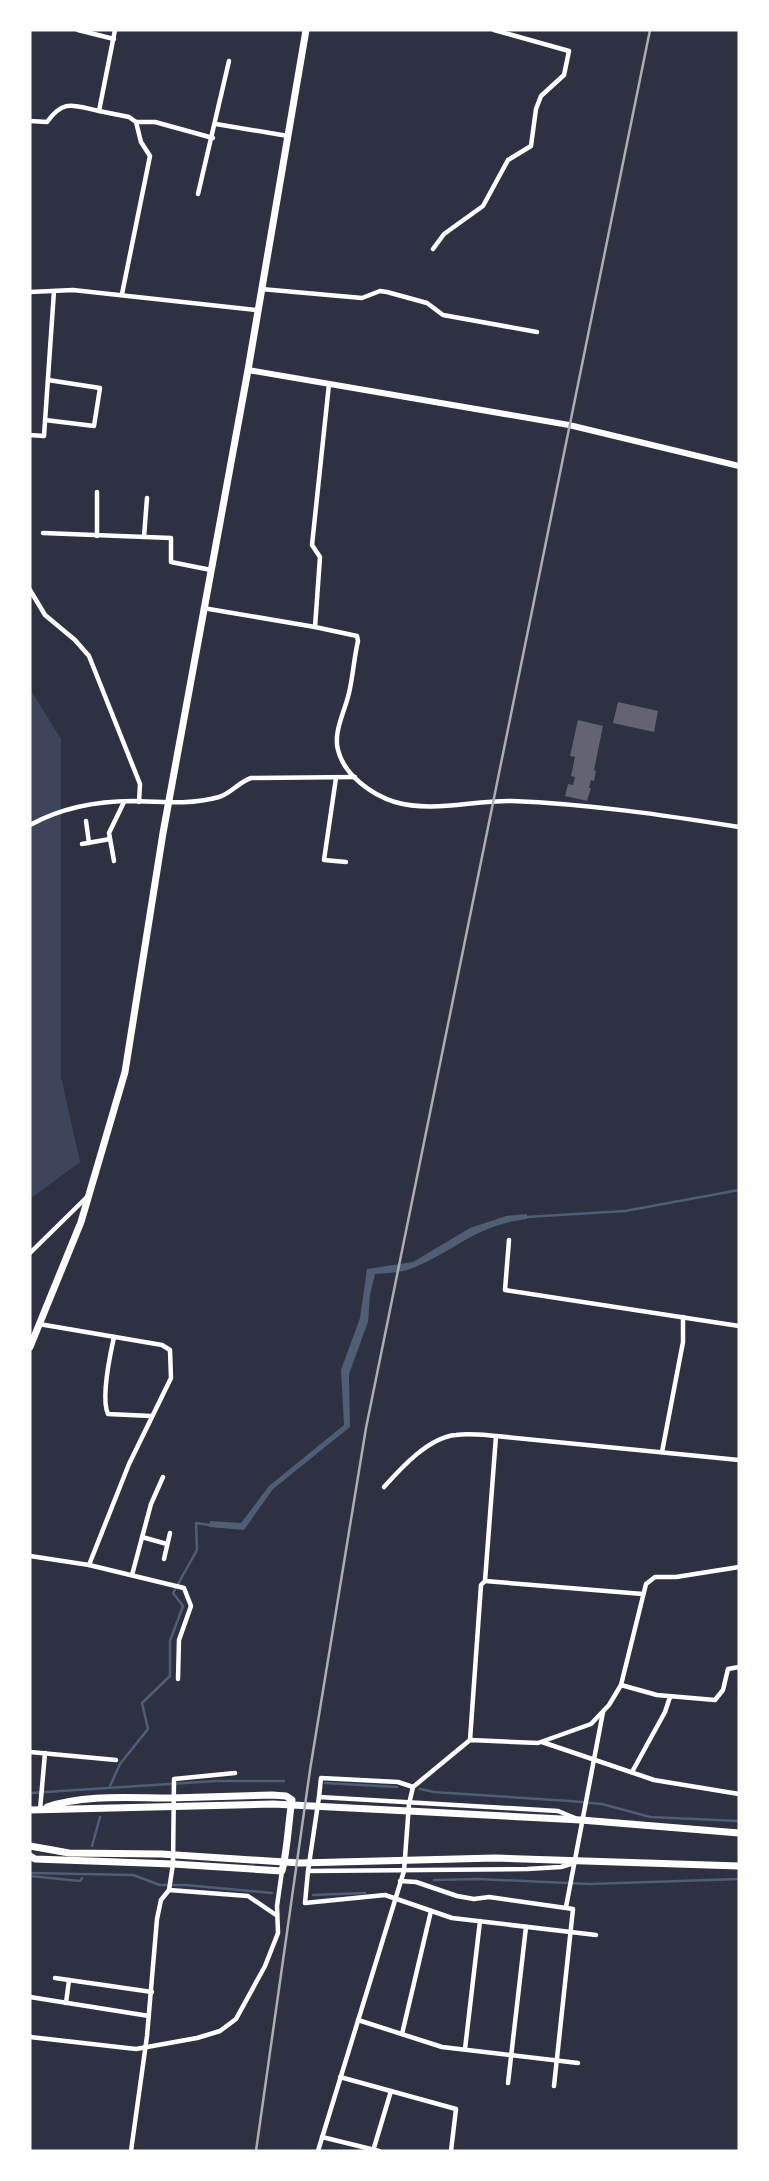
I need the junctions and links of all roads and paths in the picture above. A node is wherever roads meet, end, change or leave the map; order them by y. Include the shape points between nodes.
1 (78, 30) edge
2 (115, 30) edge
3 (306, 30) edge
4 (494, 30) edge
5 (114, 39) junction
6 (229, 61) dead end
7 (99, 111) junction
8 (30, 121) edge
9 (136, 122) junction
10 (216, 124) junction
11 (288, 136) junction
12 (213, 138) junction
13 (198, 194) dead end
14 (433, 249) dead end
15 (261, 289) junction
16 (54, 291) junction
17 (30, 292) edge
18 (122, 295) junction
19 (257, 310) junction
20 (537, 332) dead end
21 (248, 370) junction
22 (48, 380) junction
23 (329, 384) junction
24 (45, 421) junction
25 (30, 435) edge
26 (739, 466) edge
27 (97, 492) dead end
28 (147, 498) dead end
29 (43, 533) dead end
30 (97, 536) junction
31 (144, 537) junction
32 (211, 570) junction
33 (30, 590) edge
34 (203, 608) junction
35 (315, 626) junction
36 (355, 777) junction
37 (336, 778) junction
38 (124, 802) junction
39 (139, 802) junction
40 (168, 803) junction
41 (86, 821) dead end
42 (30, 825) edge
43 (739, 827) edge
44 (110, 839) junction
45 (114, 861) dead end
46 (345, 862) dead end
47 (89, 1195) junction
48 (509, 1240) dead end
49 (30, 1253) edge
50 (683, 1318) junction
51 (39, 1324) junction
52 (739, 1326) edge
53 (114, 1337) junction
54 (30, 1347) edge
55 (151, 1416) junction
56 (496, 1436) junction
57 (662, 1452) junction
58 (739, 1460) edge
59 (163, 1477) dead end
60 (384, 1487) dead end
61 (170, 1533) dead end
62 (142, 1537) junction
63 (167, 1544) junction
64 (30, 1556) edge
65 (164, 1559) dead end
66 (89, 1565) junction
67 (739, 1567) edge
68 (132, 1575) junction
69 (485, 1581) junction
70 (643, 1594) junction
71 (739, 1667) edge
72 (178, 1679) dead end
73 (621, 1685) junction
74 (670, 1697) junction
75 (603, 1712) junction
76 (470, 1740) junction
77 (541, 1742) junction
78 (30, 1752) edge
79 (46, 1754) junction
80 (593, 1759) junction
81 (116, 1760) dead end
82 (632, 1772) junction
83 (235, 1773) dead end
84 (413, 1787) junction
85 (739, 1794) edge
86 (318, 1797) junction
87 (173, 1798) junction
88 (409, 1804) junction
89 (30, 1810) edge
90 (40, 1810) junction
91 (581, 1820) junction
92 (739, 1833) edge
93 (30, 1846) edge
94 (30, 1856) edge
95 (575, 1863) junction
96 (173, 1864) junction
97 (739, 1866) edge
98 (282, 1871) junction
99 (308, 1871) junction
100 (404, 1871) junction
101 (400, 1881) junction
102 (169, 1886) junction
103 (395, 1899) junction
104 (566, 1907) junction
105 (431, 1911) junction
106 (276, 1915) junction
107 (481, 1922) junction
108 (526, 1927) junction
109 (571, 1932) junction
110 (596, 1935) dead end
111 (55, 1978) dead end
112 (69, 1980) junction
113 (152, 1992) junction
114 (30, 1997) edge
115 (66, 2003) junction
116 (149, 2016) junction
117 (358, 2020) junction
118 (401, 2034) junction
119 (30, 2037) edge
120 (145, 2047) junction
121 (465, 2049) junction
122 (512, 2055) junction
123 (557, 2061) junction
124 (578, 2063) dead end
125 (340, 2077) junction
126 (508, 2083) dead end
127 (554, 2086) dead end
128 (391, 2091) junction
129 (322, 2137) junction
130 (131, 2151) edge
131 (318, 2151) edge
132 (375, 2151) edge
133 (451, 2151) edge

1 - 5 street
2 - 5 street
3 - 11 main road
4 - 14 street via 569,51 564,75 541,96 531,146 508,160 483,206 444,234
5 - 7 street
6 - 10 street
7 - 8 street via 66,105 56,109 47,122
7 - 9 street
9 - 12 street via 155,122
9 - 18 street via 150,156
10 - 11 street
10 - 12 street
11 - 15 main road
12 - 13 street
15 - 19 main road
15 - 20 street via 362,298 387,292 428,303 443,315
16 - 17 street
16 - 18 street
16 - 22 street
18 - 19 street
19 - 21 main road
21 - 23 main road
21 - 32 main road
22 - 24 street
22 - 24 street via 100,388 94,426
23 - 26 main road via 569,425
23 - 35 street via 312,544 320,557
24 - 25 street via 44,436
27 - 30 street
28 - 31 street
29 - 30 street
30 - 31 street
31 - 32 street via 171,538 171,562
32 - 34 main road
33 - 39 street via 45,615 89,656 140,784
34 - 35 street
34 - 40 main road
35 - 36 street via 357,636 337,738 338,751
36 - 37 street
36 - 43 street via 378,796 398,803 435,807 553,803
37 - 40 street via 251,778 222,797
37 - 46 street via 324,860
38 - 39 street
38 - 42 street via 67,809
38 - 44 street
39 - 40 street
40 - 47 main road via 125,1072
41 - 44 street via 86,844
44 - 45 street
47 - 49 street
47 - 51 main road
48 - 50 street via 505,1290
50 - 52 street
50 - 57 street via 683,1342
51 - 53 street
51 - 54 main road
53 - 55 street via 104,1406 108,1414
53 - 55 street via 170,1350 171,1378
55 - 66 street
56 - 57 street
56 - 60 street via 454,1434 406,1462
56 - 69 street
57 - 58 street
59 - 62 street
61 - 63 street
62 - 63 street
62 - 68 street
63 - 65 street
64 - 66 street
66 - 68 street
67 - 70 street via 654,1577
68 - 72 street via 183,1588 191,1606 179,1640
69 - 70 street
69 - 76 street via 481,1585
70 - 73 street
71 - 74 street via 728,1669 723,1690 715,1700
73 - 74 street
73 - 75 street
74 - 82 street
75 - 77 street via 591,1724
75 - 80 street
76 - 77 street
76 - 84 street
77 - 80 street
78 - 79 street
79 - 81 street
79 - 90 street
80 - 82 street
80 - 91 street
82 - 85 street
83 - 87 street via 174,1779
84 - 86 street via 398,1782 321,1778
84 - 88 street
86 - 88 street
86 - 99 street
87 - 90 main road via 86,1800
87 - 96 street
87 - 98 main road via 272,1795 292,1800
88 - 91 street via 558,1811
88 - 100 street
89 - 90 main road
90 - 91 main road via 273,1804
91 - 92 main road
91 - 95 street
93 - 95 main road via 69,1853 300,1863 495,1858
94 - 96 main road
95 - 97 main road
95 - 100 street via 527,1869
95 - 104 street
96 - 98 main road
96 - 102 street
98 - 106 street
99 - 100 street
99 - 103 street via 305,1903 376,1895
100 - 101 street
101 - 103 street
101 - 104 street via 474,1899
102 - 106 street via 248,1896
102 - 113 street via 157,1919
103 - 105 street
103 - 117 street
104 - 109 street via 573,1909
105 - 107 street
105 - 118 street
106 - 120 street via 278,1933 236,2019 220,2031
107 - 108 street
107 - 121 street
108 - 109 street
108 - 122 street
109 - 110 street
109 - 123 street
111 - 112 street
112 - 113 street
112 - 115 street
113 - 116 street
114 - 115 street
115 - 116 street
116 - 120 street
117 - 118 street
117 - 125 street
118 - 121 street
119 - 120 street
120 - 130 street
121 - 122 street
122 - 123 street
122 - 126 street
123 - 124 street
123 - 127 street
125 - 128 street
125 - 129 street
128 - 132 street
128 - 133 street via 456,2109
129 - 131 street
129 - 132 street

